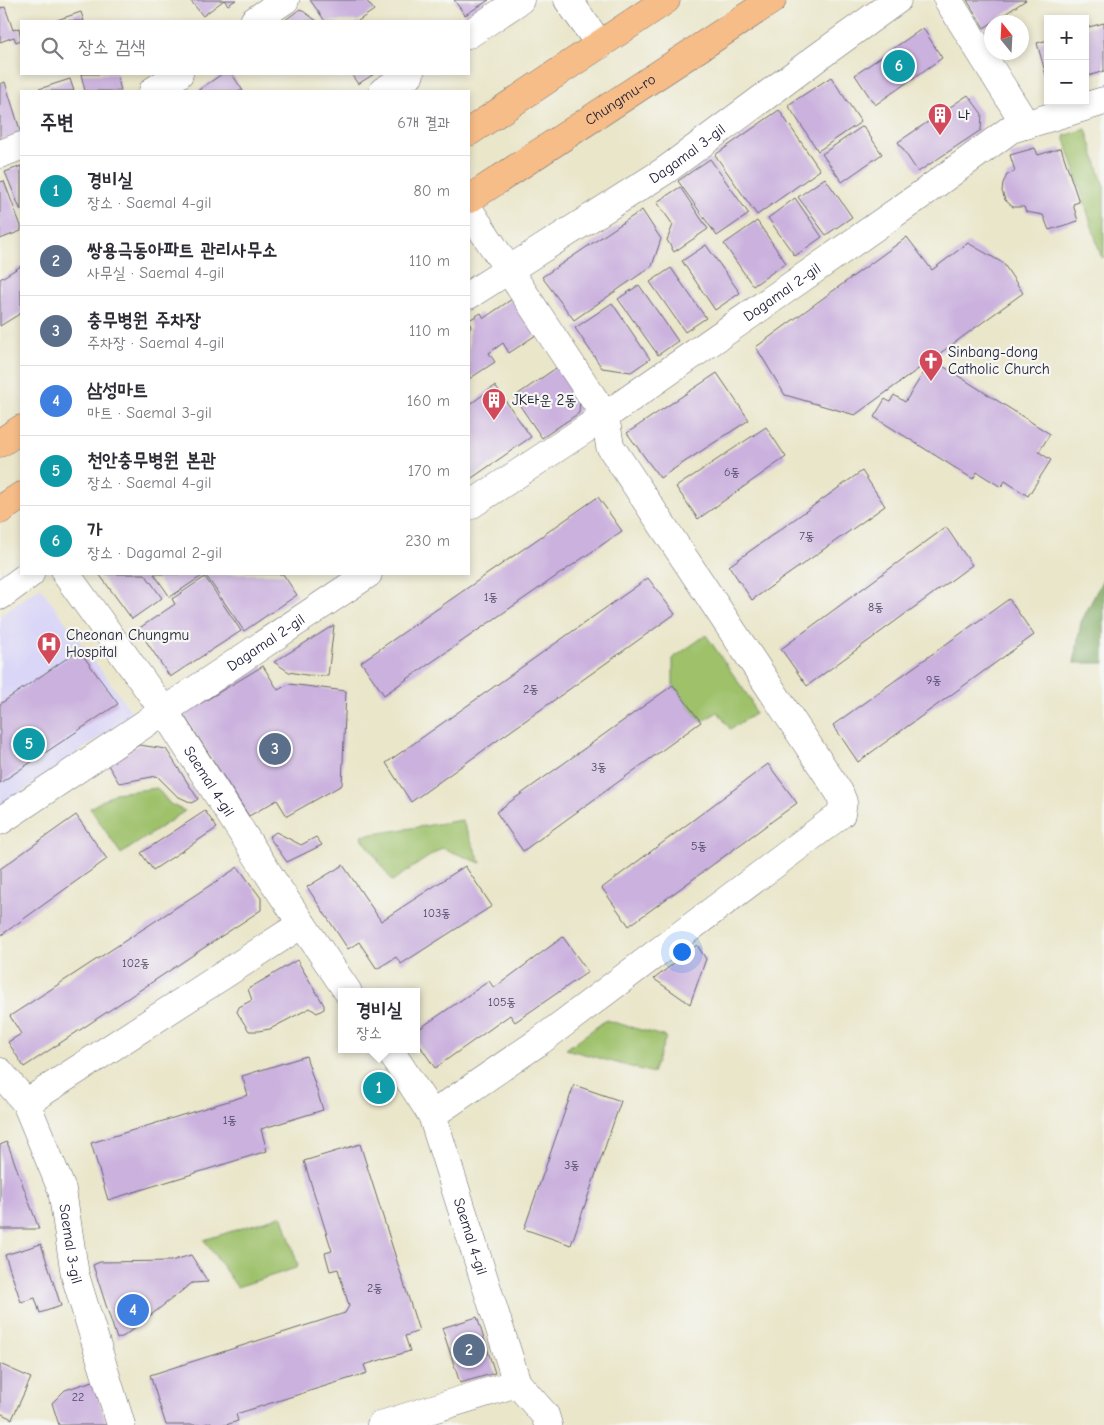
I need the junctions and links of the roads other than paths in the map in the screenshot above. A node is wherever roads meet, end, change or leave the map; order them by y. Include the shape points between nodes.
1 (285, 0) edge
2 (520, 0) edge
3 (568, 0) edge
4 (666, 0) edge
5 (772, 0) edge
6 (897, 0) edge
7 (948, 0) edge
8 (255, 20) edge
9 (470, 33) edge
10 (600, 45) junction
11 (177, 75) edge
12 (408, 75) edge
13 (154, 90) edge
14 (385, 90) edge
15 (1104, 101) edge
16 (1026, 125) junction
17 (470, 131) edge
18 (20, 146) edge
19 (0, 154) edge
20 (470, 199) edge
21 (470, 212) edge
22 (508, 269) junction
23 (470, 294) edge
24 (605, 416) junction
25 (470, 505) edge
26 (29, 575) edge
27 (67, 575) edge
28 (367, 575) edge
29 (0, 596) edge
30 (164, 711) junction
31 (0, 821) edge
32 (302, 924) junction
33 (345, 988) edge
34 (392, 1053) edge
35 (0, 1072) edge
36 (26, 1103) junction
37 (432, 1115) junction
38 (517, 1383) junction
39 (121, 1425) edge
40 (381, 1425) edge
41 (548, 1425) edge

1 - 8 street
2 - 9 street
3 - 10 street
4 - 10 main road
5 - 20 main road, Chungmu-ro
6 - 22 street, Dagamal 3-gil via 666,170
7 - 16 street
10 - 17 main road
11 - 13 street
12 - 14 street
15 - 16 street, Dagamal 2-gil
16 - 24 street, Dagamal 2-gil via 1011,129
18 - 19 street
21 - 22 street
22 - 23 street, Dagamal 3-gil
22 - 24 street
24 - 25 street, Dagamal 2-gil
24 - 37 street via 610,446 839,792 843,802 841,814 540,1041
26 - 29 street
27 - 30 street, Saemal 4-gil
28 - 30 street, Dagamal 2-gil
30 - 31 street, Dagamal 2-gil
30 - 32 street, Saemal 4-gil
32 - 33 street, Saemal 4-gil
32 - 36 street
34 - 37 street, Saemal 4-gil
35 - 36 street, Saemal 3-gil
36 - 39 street, Saemal 3-gil via 62,1190 75,1275
37 - 38 street, Saemal 4-gil
38 - 40 street
38 - 41 street, Saemal 4-gil via 544,1415

